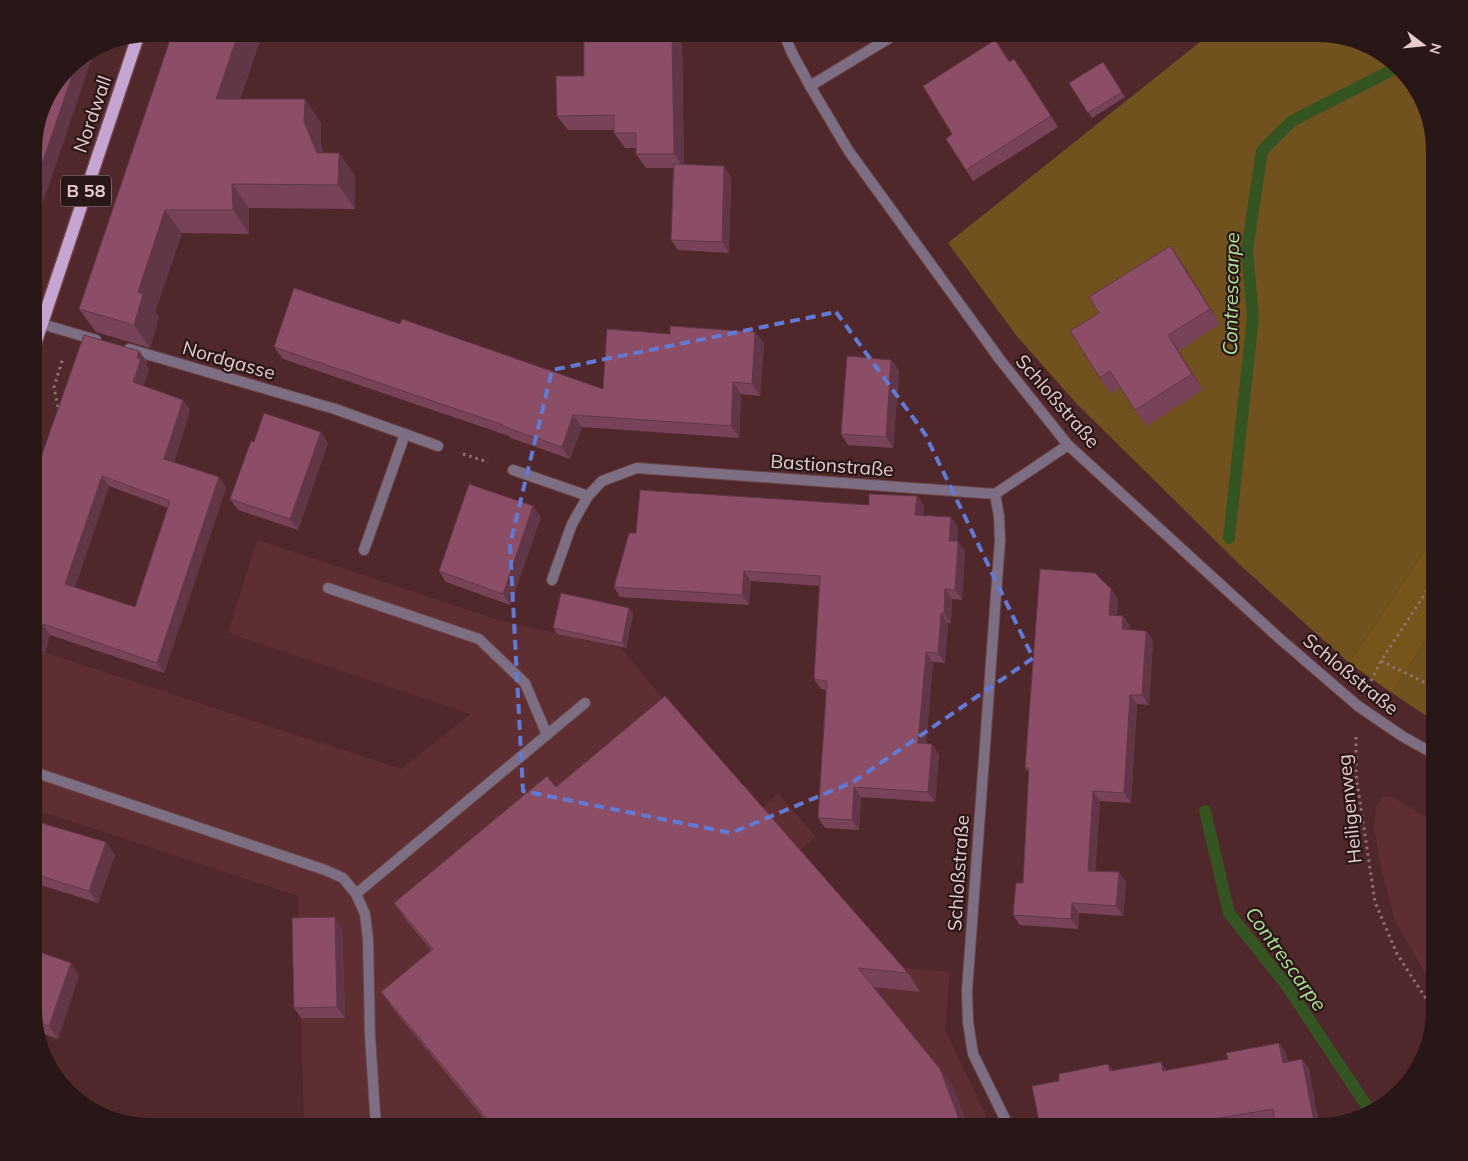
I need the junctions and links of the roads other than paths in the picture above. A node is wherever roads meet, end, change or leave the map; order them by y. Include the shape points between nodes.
1 (788, 42) edge
2 (882, 42) edge
3 (135, 44) edge
4 (810, 86) junction
5 (43, 321) edge
6 (43, 324) edge
7 (405, 434) junction
8 (1068, 445) junction
9 (438, 446) road end
10 (513, 470) road end
11 (995, 494) junction
12 (588, 496) junction
13 (364, 550) dead end
14 (552, 580) dead end
15 (328, 588) dead end
16 (585, 703) dead end
17 (546, 735) junction
18 (1426, 750) edge
19 (43, 775) edge
20 (356, 894) junction
21 (375, 1118) edge
22 (1005, 1118) edge

1 - 4 street, Schloßstraße
2 - 4 street
3 - 5 main road, Nordwall / B 58
4 - 8 street, Schloßstraße via 854,158 1001,361
6 - 7 street, Nordgasse via 334,409
7 - 9 street, Nordgasse
7 - 13 street
8 - 11 street
8 - 18 street, Schloßstraße via 1278,638 1358,706
10 - 12 street
11 - 12 street, Bastionstraße via 637,468 602,481
11 - 22 street, Schloßstraße via 1000,540 967,991 973,1054
12 - 14 street, Bastionstraße via 572,524
15 - 17 street via 479,639 525,683
16 - 17 street
17 - 20 street
19 - 20 street via 326,870 343,878
20 - 21 street via 365,914 368,939

